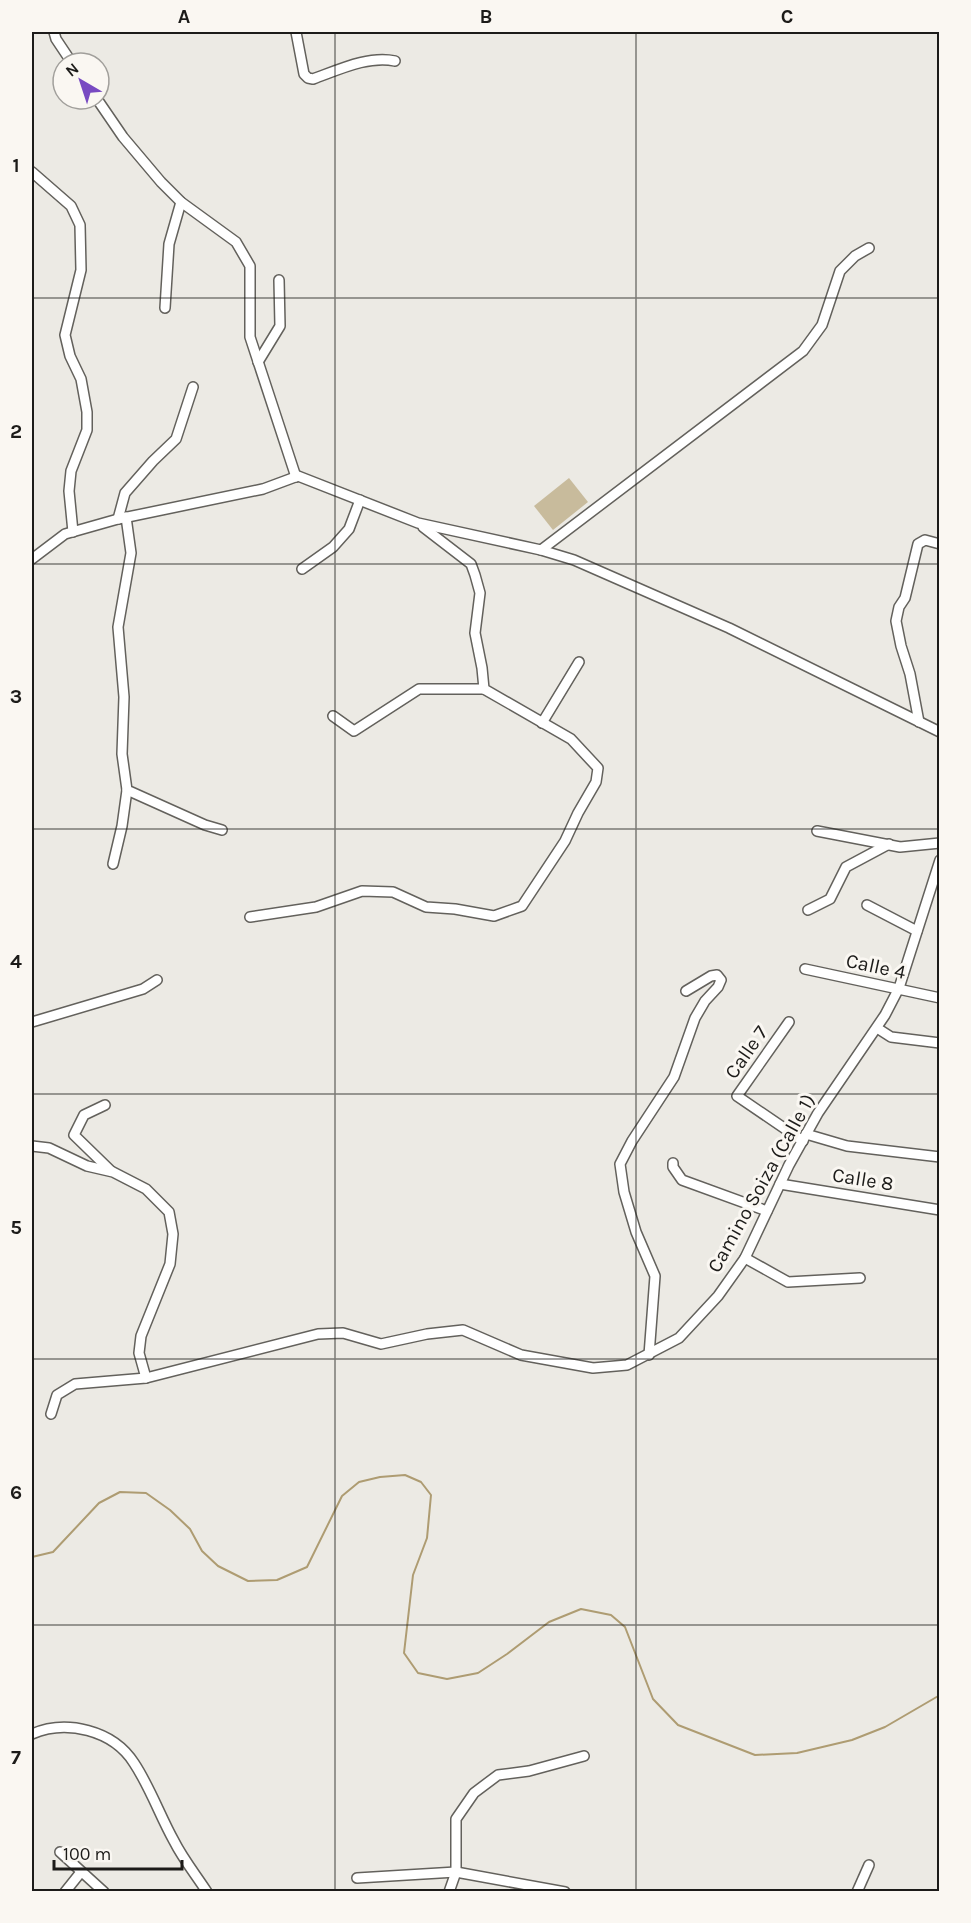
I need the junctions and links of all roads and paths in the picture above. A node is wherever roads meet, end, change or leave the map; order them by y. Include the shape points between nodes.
1 (54, 32) edge
2 (296, 32) edge
3 (64, 51) edge
4 (395, 61) dead end
5 (105, 111) edge
6 (32, 172) edge
7 (181, 202) junction
8 (869, 248) dead end
9 (279, 280) dead end
10 (165, 308) dead end
11 (258, 362) junction
12 (193, 387) dead end
13 (296, 477) junction
14 (360, 500) junction
15 (122, 518) junction
16 (418, 523) junction
17 (73, 532) junction
18 (939, 544) edge
19 (542, 550) junction
20 (32, 559) edge
21 (302, 569) dead end
22 (579, 662) dead end
23 (484, 689) junction
24 (333, 716) dead end
25 (919, 722) junction
26 (542, 723) junction
27 (939, 732) edge
28 (127, 790) junction
29 (222, 830) dead end
30 (817, 831) dead end
31 (939, 843) edge
32 (889, 844) junction
33 (939, 860) edge
34 (113, 864) dead end
35 (867, 906) dead end
36 (808, 910) dead end
37 (250, 917) dead end
38 (917, 931) junction
39 (805, 969) dead end
40 (157, 980) dead end
41 (899, 988) junction
42 (686, 992) dead end
43 (939, 998) edge
44 (32, 1022) edge
45 (789, 1022) dead end
46 (877, 1028) junction
47 (939, 1043) edge
48 (105, 1106) dead end
49 (805, 1137) junction
50 (32, 1146) edge
51 (939, 1157) edge
52 (673, 1163) dead end
53 (113, 1172) junction
54 (780, 1184) junction
55 (939, 1210) edge
56 (767, 1211) junction
57 (745, 1258) junction
58 (860, 1278) dead end
59 (649, 1355) junction
60 (146, 1378) junction
61 (51, 1414) dead end
62 (32, 1734) edge
63 (585, 1756) dead end
64 (60, 1852) dead end
65 (869, 1865) dead end
66 (81, 1872) junction
67 (456, 1872) junction
68 (357, 1878) dead end
69 (65, 1892) edge
70 (104, 1892) edge
71 (207, 1892) edge
72 (449, 1892) edge
73 (565, 1892) edge
74 (856, 1892) edge

1 - 3 street
2 - 4 street via 308,78 383,58
5 - 7 street
6 - 17 street via 71,206 80,225 81,270 65,334 81,379 87,412 87,430 71,471
7 - 10 street via 169,244
7 - 11 street via 236,243 250,266 250,337
8 - 19 street via 840,271 822,325 803,351
9 - 11 street via 280,326
11 - 13 street
12 - 15 street via 177,439 125,493
13 - 14 street
13 - 15 street via 263,489
14 - 16 street
14 - 21 street via 349,529 339,541
15 - 17 street
15 - 28 street via 131,553 118,627 124,697 122,754
16 - 19 street
16 - 23 street via 471,564 480,593 475,633
17 - 20 street
18 - 25 street via 926,540 918,544 896,621
19 - 25 street via 574,560 729,628
22 - 26 street
23 - 24 street via 419,689 354,731
23 - 26 street
25 - 27 street
26 - 37 street via 571,739 598,768 596,782 565,841 522,906 494,916 426,907 393,892 362,891 316,907
28 - 29 street
28 - 34 street
30 - 32 street
31 - 32 street via 900,847
32 - 36 street via 846,867 830,898
33 - 38 street, Camino Soiza (Calle 1)
35 - 38 street
38 - 41 street, Camino Soiza (Calle 1)
39 - 41 street, Calle 4
40 - 44 street via 143,989
41 - 43 street, Calle 4
41 - 46 street, Camino Soiza (Calle 1)
42 - 59 street via 711,976 717,975 721,980 695,1018 674,1077 620,1164 636,1232 655,1276
45 - 49 street, Calle 7 via 737,1096
46 - 47 street via 891,1037
46 - 49 street, Camino Soiza (Calle 1)
48 - 53 street via 84,1115 74,1135
49 - 51 street
49 - 54 street, Camino Soiza (Calle 1)
50 - 53 street via 49,1148 87,1166
52 - 56 street via 682,1180
53 - 60 street via 146,1189 162,1204 169,1212 173,1234 170,1264 141,1336 139,1353
54 - 55 street, Calle 8
54 - 56 street, Camino Soiza (Calle 1)
56 - 57 street, Camino Soiza (Calle 1)
57 - 58 street via 788,1282
57 - 59 street, Camino Soiza (Calle 1) via 718,1296 679,1338
59 - 60 street, Camino Soiza (Calle 1) via 627,1365 593,1368 521,1355 463,1330 381,1344 342,1333 318,1334
60 - 61 street, Camino Soiza (Calle 1) via 75,1384 57,1395
62 - 71 street via 63,1726 83,1728 110,1740 133,1761 176,1844
63 - 67 street via 498,1775 474,1793 456,1819
64 - 66 street
65 - 74 street
66 - 69 street
66 - 70 street
67 - 68 street
67 - 72 street
67 - 73 street

